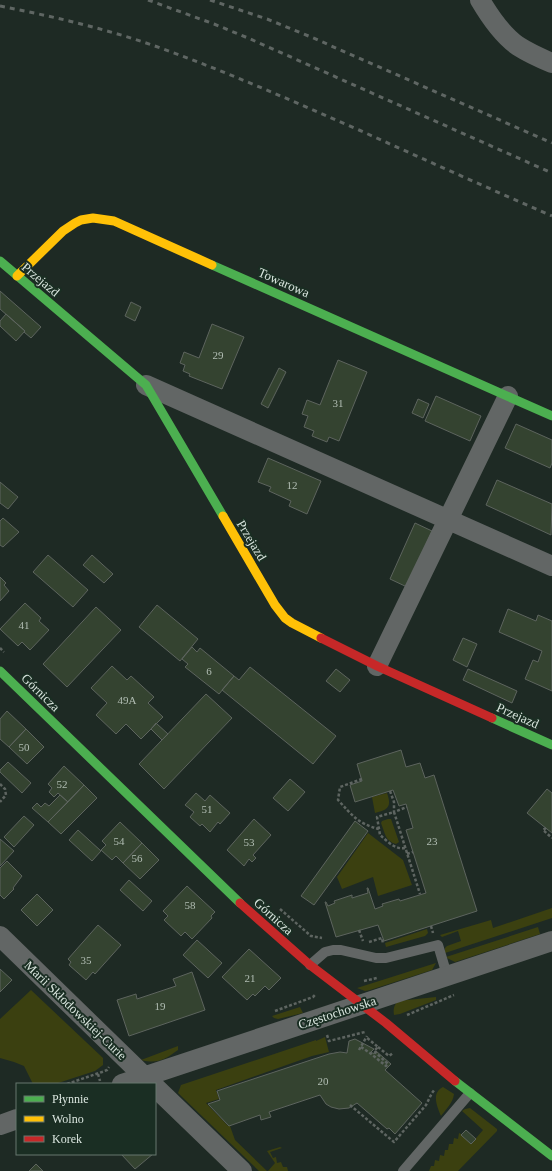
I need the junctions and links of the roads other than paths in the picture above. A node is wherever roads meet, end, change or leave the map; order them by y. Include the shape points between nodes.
1 (480, 0) edge
2 (552, 63) edge
3 (0, 261) edge
4 (18, 276) junction
5 (146, 385) junction
6 (508, 396) junction
7 (552, 416) edge
8 (447, 519) junction
9 (552, 566) edge
10 (377, 666) junction
11 (0, 671) edge
12 (552, 745) edge
13 (0, 936) edge
14 (552, 940) edge
15 (310, 965) junction
16 (447, 975) junction
17 (362, 1004) junction
18 (150, 1083) edge
19 (156, 1089) edge
20 (470, 1093) junction
21 (16, 1120) edge
22 (0, 1125) edge
23 (552, 1156) edge
24 (242, 1171) edge
25 (403, 1171) edge

1 - 2 street via 489,15 517,45 530,54
3 - 4 street, Przejazd
4 - 5 street, Przejazd
4 - 6 street, Towarowa via 71,224 81,219 103,218
5 - 8 street
5 - 10 street, Przejazd via 280,612 292,623
6 - 7 street, Towarowa
6 - 8 street
8 - 9 street
8 - 10 street
10 - 12 street, Przejazd
11 - 15 street, Górnicza via 251,914
13 - 18 street, Marii Skłodowskiej-Curie
14 - 16 street, Częstochowska
15 - 16 lane via 325,952 332,950 386,958 438,945
15 - 17 street, Górnicza
16 - 17 street, Częstochowska
17 - 18 street, Częstochowska
17 - 20 street, Górnicza
19 - 24 street, Marii Skłodowskiej-Curie
20 - 23 street, Górnicza
20 - 25 lane
21 - 22 street

